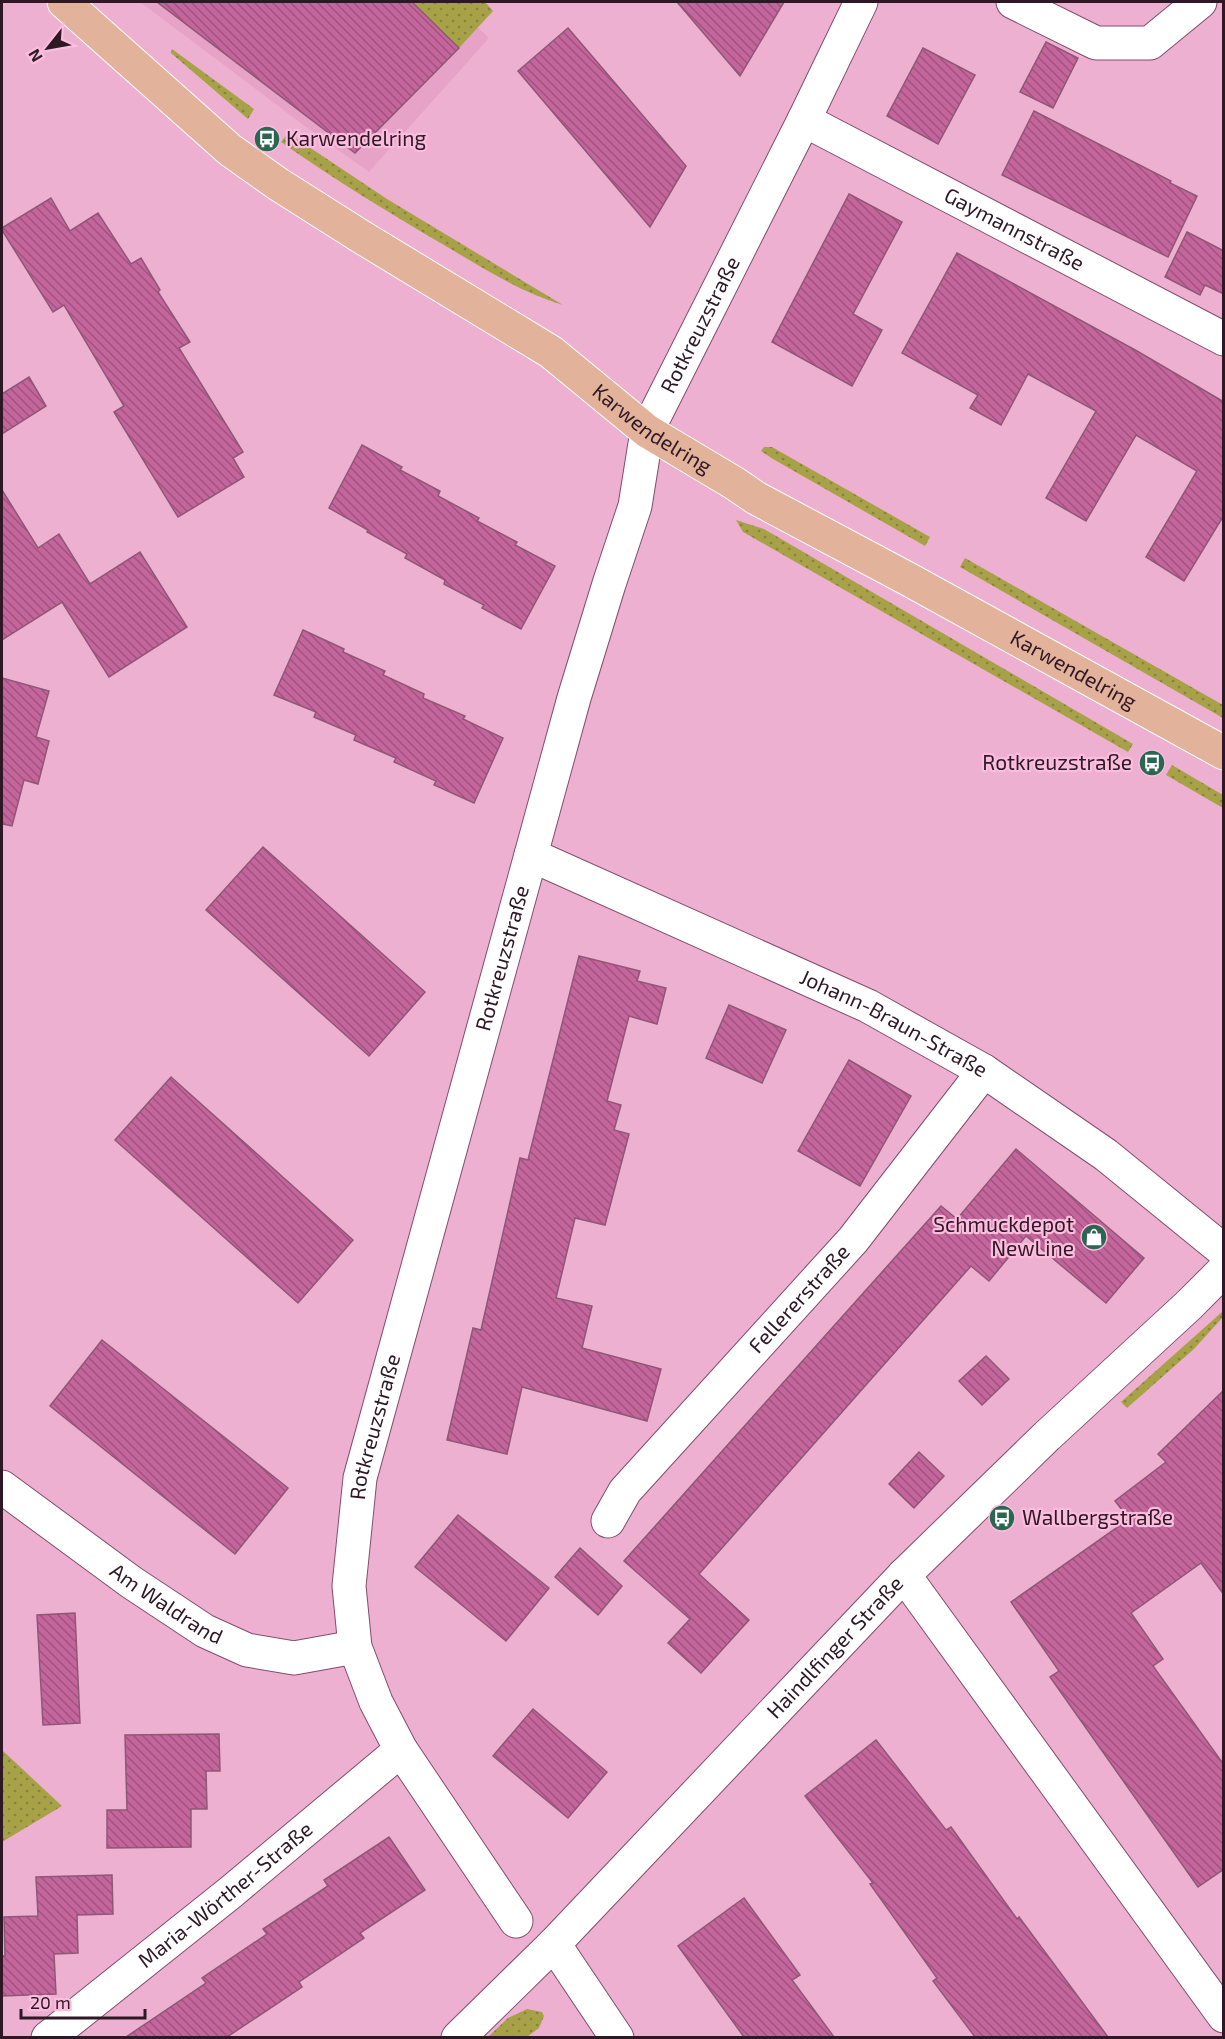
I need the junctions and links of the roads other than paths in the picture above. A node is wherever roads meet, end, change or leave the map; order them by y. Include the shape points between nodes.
1 (64, 2) edge
2 (861, 2) edge
3 (1013, 2) edge
4 (1200, 2) edge
5 (804, 120) junction
6 (1224, 339) edge
7 (647, 431) junction
8 (1224, 753) edge
9 (531, 855) junction
10 (984, 1071) junction
11 (1224, 1251) edge
12 (1224, 1270) edge
13 (2, 1487) edge
14 (608, 1521) dead end
15 (904, 1575) junction
16 (355, 1647) junction
17 (400, 1750) junction
18 (516, 1921) dead end
19 (554, 1944) junction
20 (1224, 2016) edge
21 (48, 2037) edge
22 (458, 2037) edge
23 (617, 2037) edge

1 - 7 main road, Karwendelring via 230,150 360,236 550,352
2 - 5 street, Rotkreuzstraße
3 - 4 street via 1096,43 1150,43
5 - 6 street, Gaymannstraße
5 - 7 street, Rotkreuzstraße
7 - 8 main road, Karwendelring via 756,498
7 - 9 street, Rotkreuzstraße via 635,506 574,698
9 - 10 street, Johann-Braun-Straße via 868,1006
9 - 16 street, Rotkreuzstraße via 360,1478 349,1586
10 - 11 street, Johann-Braun-Straße via 1106,1155
10 - 14 street, Fellererstraße via 853,1240 625,1491
12 - 15 street, Haindlfinger Straße
13 - 16 street, Am Waldrand via 205,1631 247,1650 294,1658
15 - 19 street, Haindlfinger Straße
15 - 20 street
16 - 17 street, Rotkreuzstraße
17 - 18 street, Rotkreuzstraße
17 - 21 street, Maria-Wörther-Straße via 231,1892
19 - 22 street, Haindlfinger Straße
19 - 23 street

